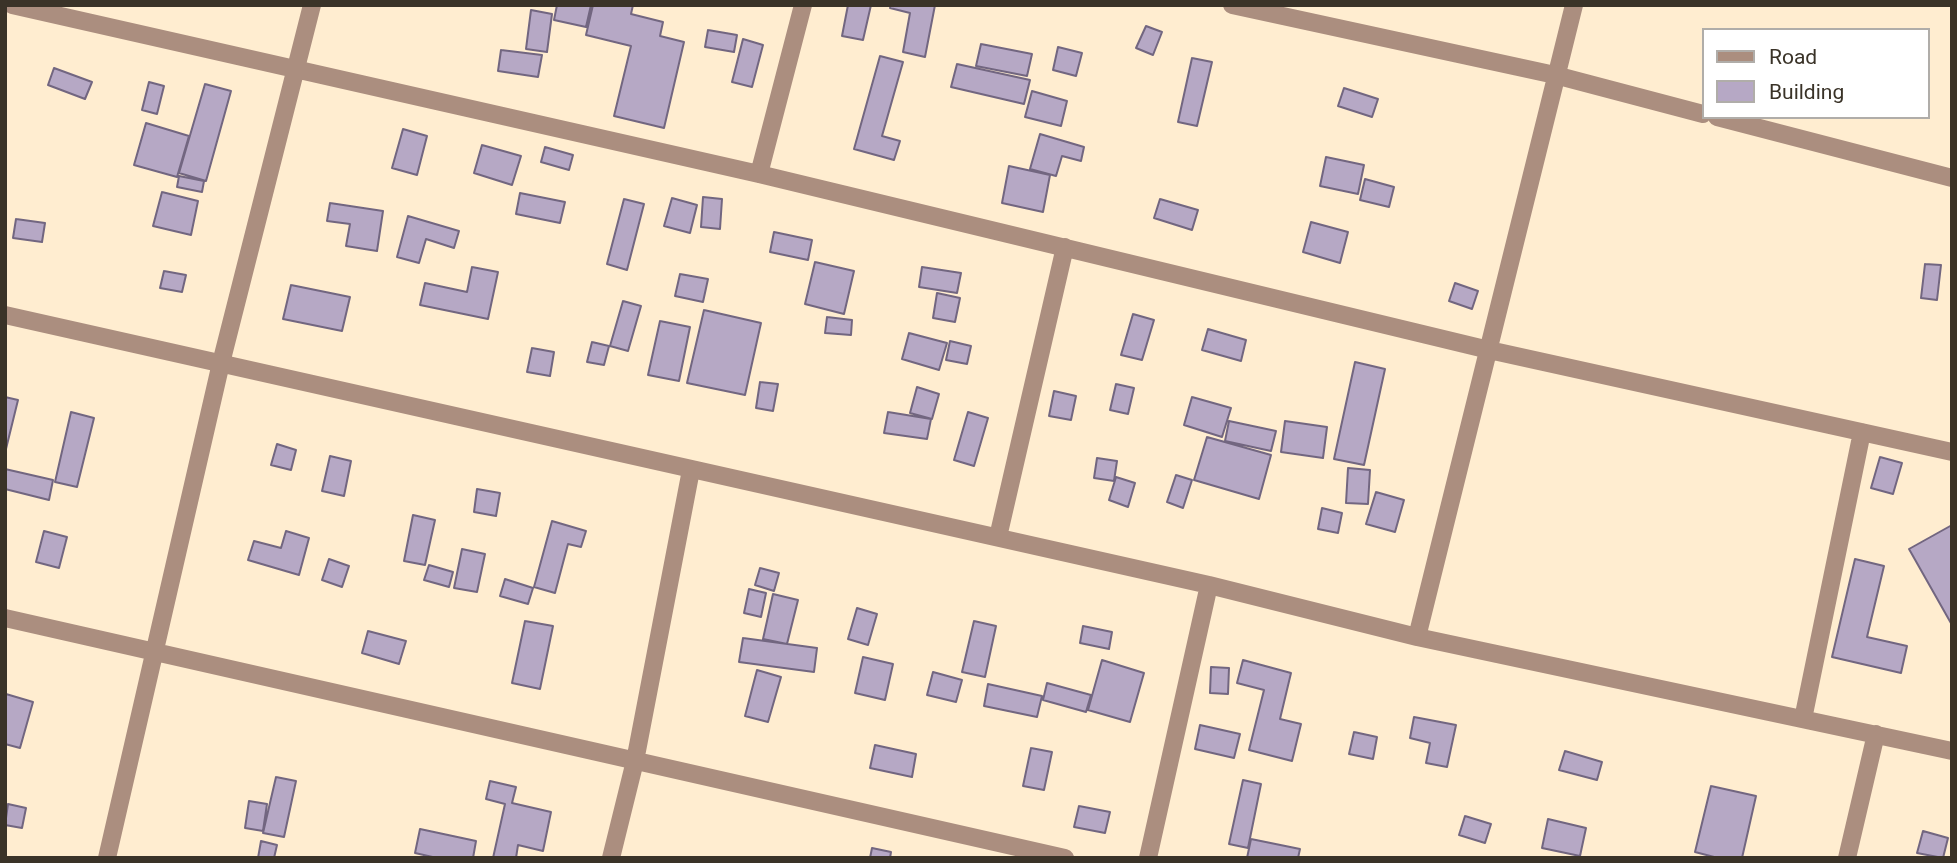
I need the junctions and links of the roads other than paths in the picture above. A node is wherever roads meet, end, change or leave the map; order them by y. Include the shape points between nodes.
1 (12, 5) edge
2 (312, 5) edge
3 (803, 5) edge
4 (1232, 5) edge
5 (1574, 5) edge
6 (296, 69) junction
7 (1555, 75) junction
8 (1702, 114) edge
9 (1725, 119) edge
10 (759, 174) junction
11 (1952, 178) edge
12 (1065, 247) junction
13 (5, 315) edge
14 (1489, 351) junction
15 (221, 363) junction
16 (1862, 432) junction
17 (1952, 452) edge
18 (691, 470) junction
19 (999, 537) junction
20 (1209, 585) junction
21 (5, 618) edge
22 (1417, 637) junction
23 (155, 650) junction
24 (1803, 719) junction
25 (1876, 734) junction
26 (1952, 751) edge
27 (635, 761) junction
28 (107, 858) edge
29 (611, 858) edge
30 (1065, 858) edge
31 (1148, 858) edge
32 (1847, 858) edge

1 - 6 street
2 - 6 street
3 - 10 street
4 - 7 street
5 - 7 street
6 - 10 street
6 - 15 street
7 - 8 street
7 - 14 street
9 - 11 street
10 - 12 street
12 - 14 street
12 - 19 street
13 - 15 street
14 - 16 street
14 - 22 street
15 - 18 street
15 - 23 street
16 - 17 street
16 - 24 street
18 - 19 street
18 - 27 street
19 - 20 street
20 - 22 street
20 - 31 street
21 - 23 street
22 - 24 street
23 - 27 street
23 - 28 street
24 - 25 street
25 - 26 street
25 - 32 street
27 - 29 street
27 - 30 street

